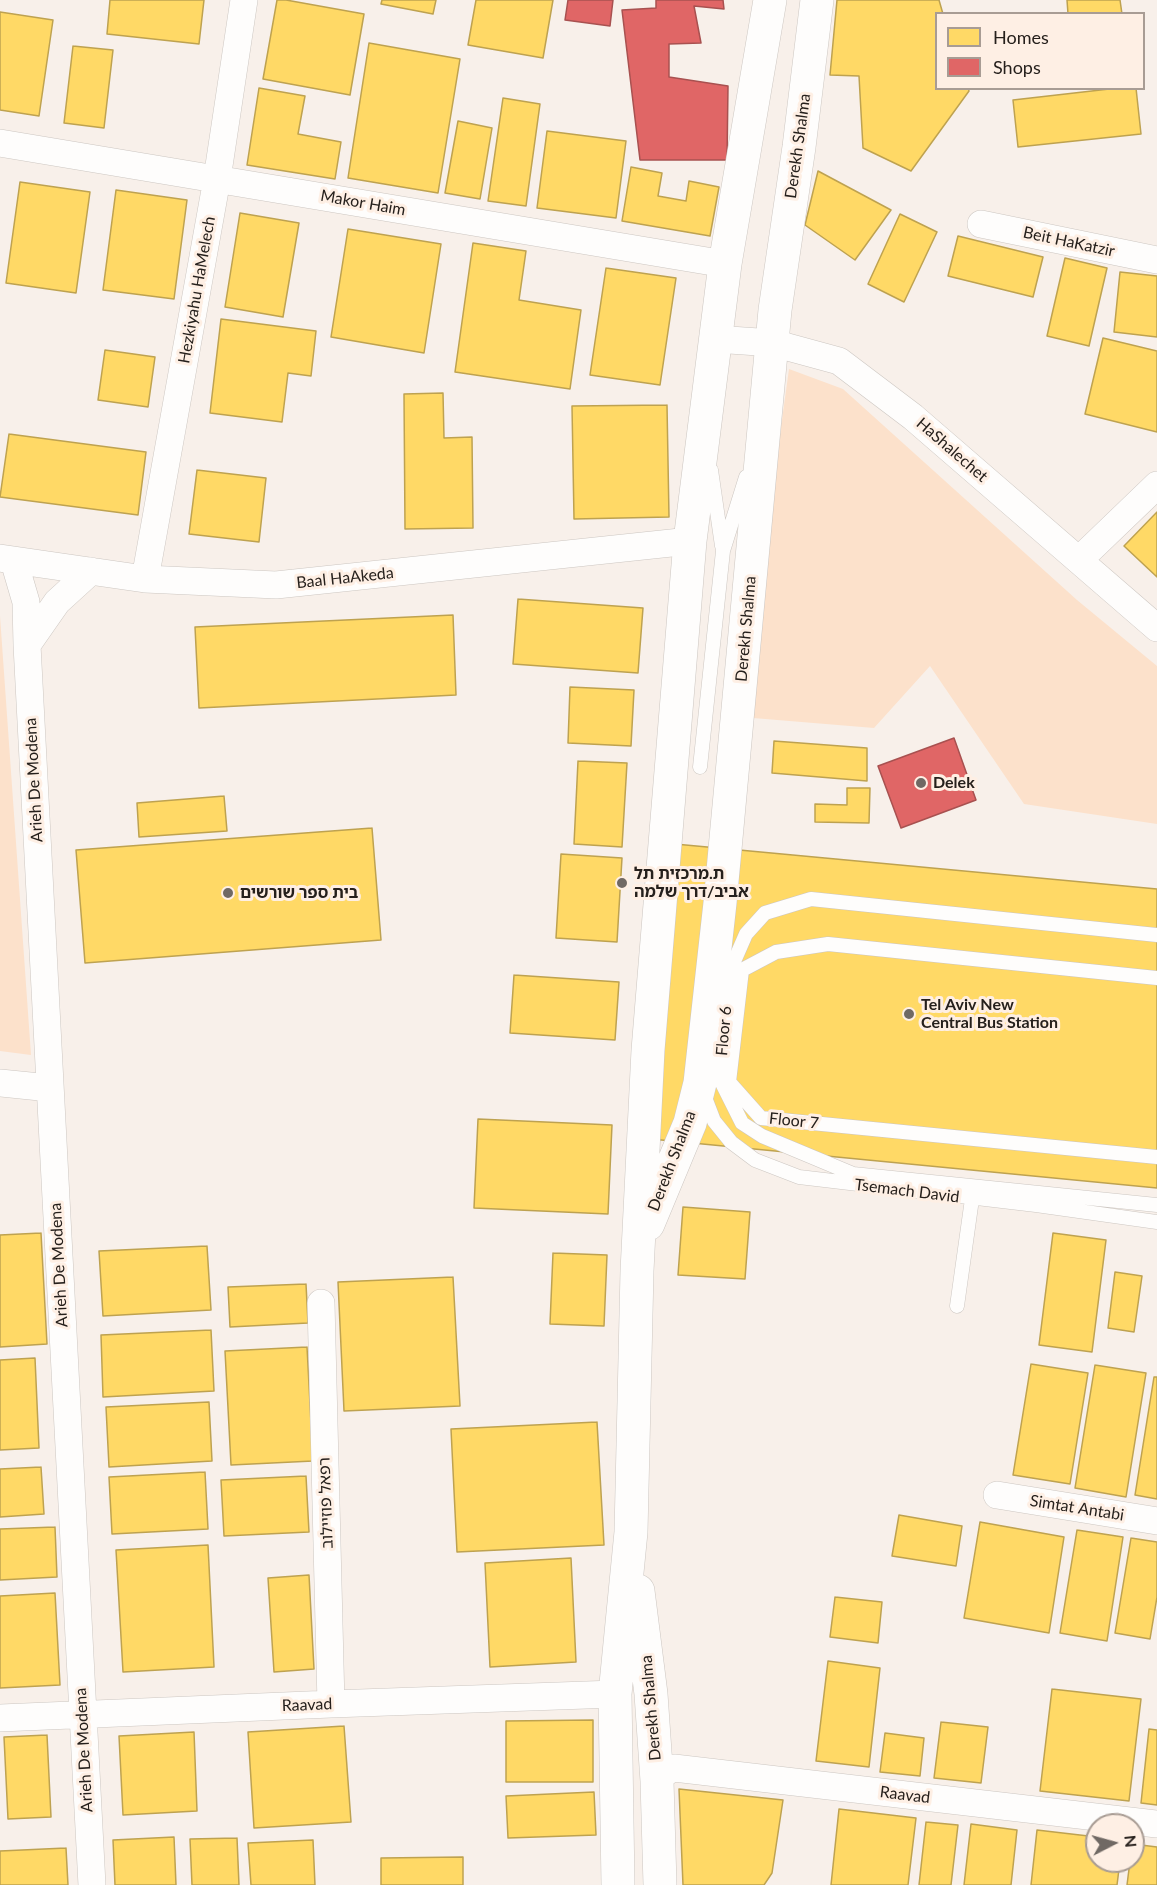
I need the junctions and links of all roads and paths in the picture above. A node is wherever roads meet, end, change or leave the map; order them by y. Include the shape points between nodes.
1 (244, 0) edge
2 (770, 0) edge
3 (817, 0) edge
4 (0, 143) edge
5 (217, 179) junction
6 (981, 224) dead end
7 (1157, 260) edge
8 (725, 264) junction
9 (715, 339) junction
10 (772, 343) junction
11 (766, 416) junction
12 (705, 423) junction
13 (1157, 485) edge
14 (690, 541) junction
15 (723, 551) junction
16 (7, 559) edge
17 (1079, 560) junction
18 (91, 571) junction
19 (145, 579) junction
20 (1157, 628) edge
21 (27, 645) junction
22 (700, 766) dead end
23 (1157, 935) edge
24 (1157, 978) edge
25 (0, 1083) edge
26 (700, 1083) junction
27 (50, 1088) junction
28 (1157, 1157) edge
29 (972, 1199) junction
30 (1157, 1205) edge
31 (1157, 1222) edge
32 (638, 1248) junction
33 (321, 1303) dead end
34 (957, 1306) dead end
35 (997, 1495) dead end
36 (1157, 1521) edge
37 (631, 1532) junction
38 (615, 1695) junction
39 (331, 1704) junction
40 (82, 1714) junction
41 (0, 1718) edge
42 (657, 1781) junction
43 (1157, 1824) edge
44 (92, 1885) edge
45 (618, 1885) edge
46 (660, 1885) edge

1 - 5 street, Hezkiyahu HaMelech
2 - 8 street, Derekh Shalma
3 - 10 street, Derekh Shalma
4 - 5 street, Makor Haim
5 - 8 street, Makor Haim
5 - 19 street, Hezkiyahu HaMelech
6 - 7 street, Beit HaKatzir
8 - 9 street, Derekh Shalma
9 - 10 street, HaShalechet
9 - 12 street, Derekh Shalma
10 - 11 street, Derekh Shalma
10 - 17 street, HaShalechet via 839,361 913,417
11 - 15 lane
11 - 26 street, Derekh Shalma
12 - 14 street, Derekh Shalma
12 - 15 lane
13 - 17 street
14 - 19 street, Baal HaAkeda via 276,585
14 - 32 street, Derekh Shalma via 648,1050
15 - 22 lane
16 - 18 street, Baal HaAkeda
16 - 21 street, Arieh De Modena via 26,602
17 - 20 street, HaShalechet
18 - 19 street, Baal HaAkeda
18 - 21 street via 57,602
21 - 27 street, Arieh De Modena
23 - 30 lane, Floor 6 via 811,899 765,914 746,934 729,973 720,1079 742,1123 762,1136 853,1174
24 - 28 lane, Floor 7 via 828,944 776,952 742,970 729,1082 761,1118
25 - 27 street
26 - 29 lane, Tsemach David via 714,1121 731,1142 755,1160 799,1177
26 - 32 street, Derekh Shalma via 690,1123
27 - 40 street, Arieh De Modena
29 - 31 lane, Tsemach David
29 - 34 lane
32 - 37 street, Derekh Shalma
33 - 39 street, רפאל פוזיילוב
35 - 36 street, Simtat Antabi
37 - 38 street, Derekh Shalma
37 - 42 street, Derekh Shalma via 651,1694
38 - 39 street, Raavad
38 - 45 street, Derekh Shalma
39 - 40 street, Raavad
40 - 41 street, Raavad
40 - 44 street, Arieh De Modena
42 - 43 street, Raavad via 675,1768
42 - 46 street, Derekh Shalma

